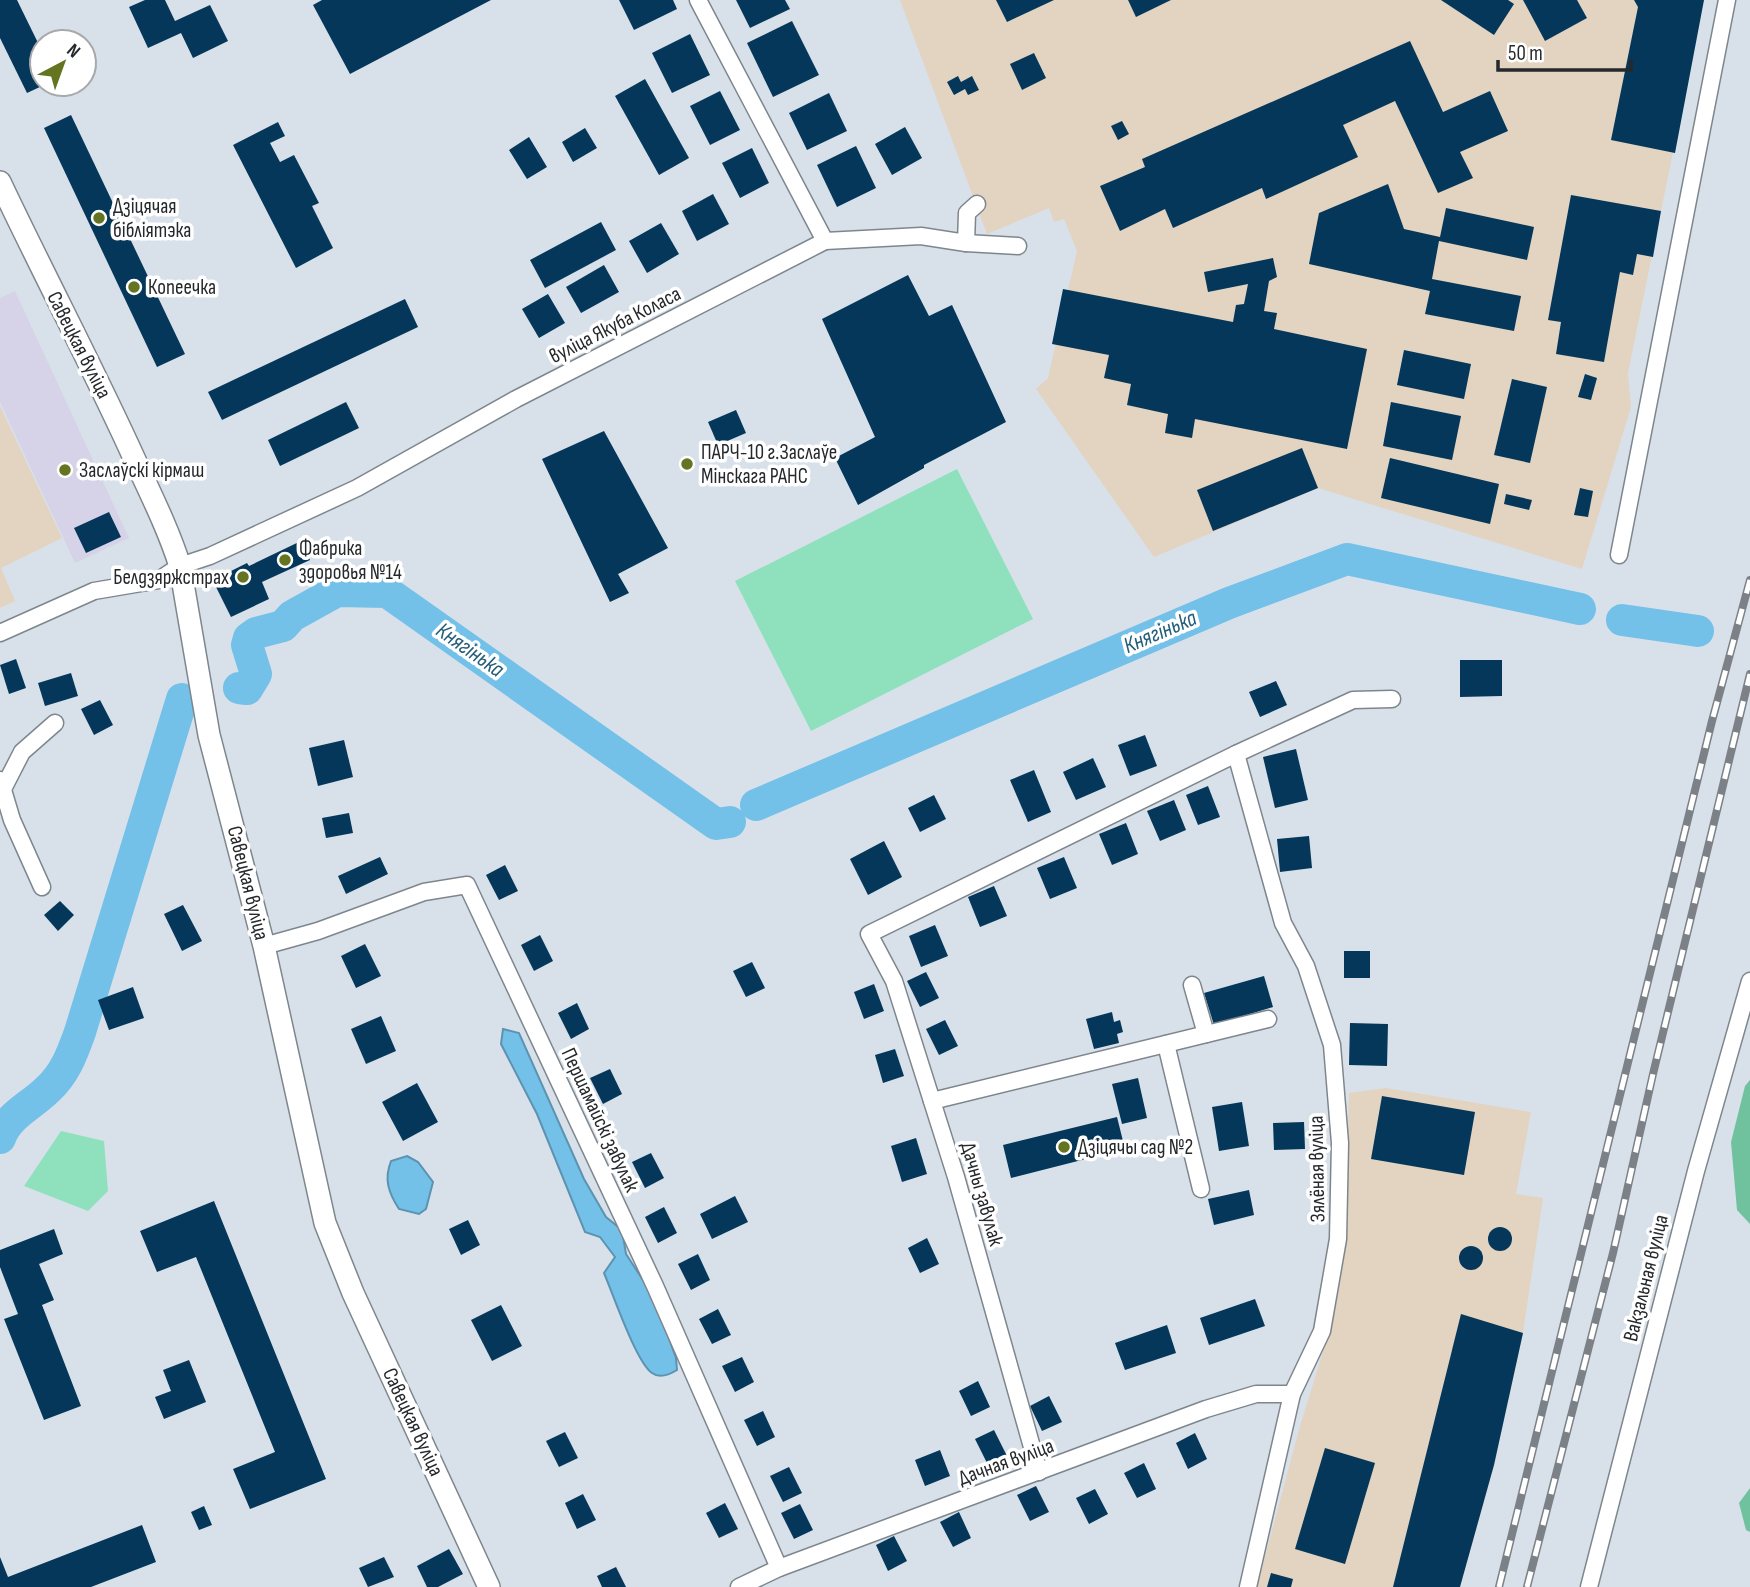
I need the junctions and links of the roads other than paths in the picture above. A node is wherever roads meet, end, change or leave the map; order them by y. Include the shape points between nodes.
1 (698, 0) edge
2 (1727, 0) edge
3 (0, 182) edge
4 (977, 204) dead end
5 (825, 241) junction
6 (966, 243) junction
7 (1018, 246) dead end
8 (1619, 555) dead end
9 (180, 566) junction
10 (0, 633) edge
11 (1392, 699) dead end
12 (55, 723) dead end
13 (1236, 754) junction
14 (1, 784) edge
15 (42, 887) dead end
16 (264, 946) junction
17 (1750, 981) edge
18 (1192, 985) dead end
19 (1268, 1019) dead end
20 (1206, 1034) junction
21 (1166, 1044) junction
22 (932, 1101) junction
23 (1201, 1189) dead end
24 (1292, 1394) junction
25 (1040, 1472) junction
26 (779, 1568) junction
27 (489, 1587) edge
28 (739, 1587) edge
29 (1248, 1587) edge
30 (1589, 1587) edge

1 - 5 street
2 - 8 street
3 - 9 main road, Савецкая вуліца via 115,415
4 - 6 street via 967,212
5 - 6 street via 921,236
5 - 9 street, вуліца Якуба Коласа via 516,399 357,488
6 - 7 street
9 - 10 street, вуліца Якуба Коласа via 159,580 94,591
9 - 16 main road, Савецкая вуліца via 209,735
11 - 13 street via 1353,700
12 - 14 street via 22,752
13 - 22 street, Дачны завулак via 869,934 894,981
13 - 24 street, Зялёная вуліца via 1283,923 1306,966 1332,1045 1340,1143 1338,1239 1322,1331
14 - 15 street
16 - 26 street, Першамайскі завулак via 424,892 467,885 655,1286
16 - 27 main road, Савецкая вуліца via 325,1223
17 - 30 street, Вакзальная вуліца
18 - 20 street
19 - 20 street
20 - 21 street
21 - 22 street
21 - 23 street
22 - 25 street, Дачны завулак
24 - 25 street, Дачная вуліца via 1256,1394 1206,1409
24 - 29 street, Зялёная вуліца
25 - 26 street, Дачная вуліца
26 - 28 street, Дачная вуліца

